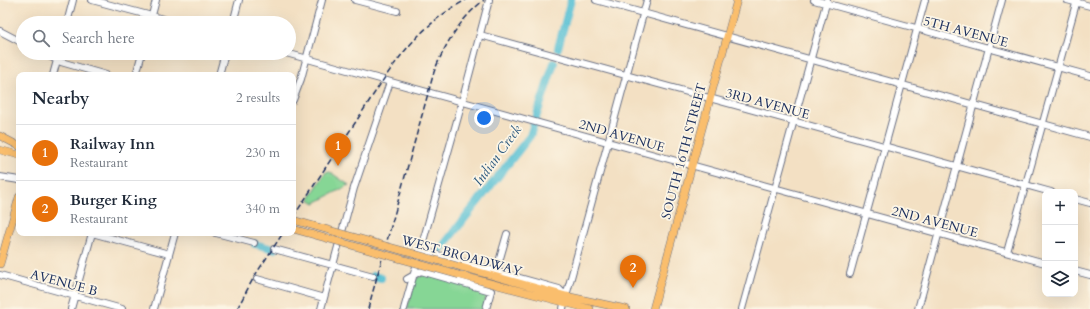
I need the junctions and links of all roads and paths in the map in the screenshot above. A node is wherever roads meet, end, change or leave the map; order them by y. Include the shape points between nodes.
1 (73, 0) edge
2 (92, 0) edge
3 (156, 0) edge
4 (239, 0) edge
5 (322, 0) edge
6 (355, 0) edge
7 (489, 0) edge
8 (596, 0) edge
9 (647, 0) edge
10 (737, 0) edge
11 (814, 0) edge
12 (925, 0) edge
13 (1002, 0) edge
14 (1067, 0) edge
15 (1076, 1) edge
16 (826, 2) edge
17 (1090, 6) edge
18 (397, 11) dead end
19 (644, 14) junction
20 (69, 16) edge
21 (152, 16) joint
22 (235, 16) edge
23 (917, 28) junction
24 (0, 31) edge
25 (480, 35) junction
26 (727, 37) junction
27 (16, 39) edge
28 (989, 48) junction
29 (296, 56) edge
30 (306, 58) junction
31 (57, 60) joint
32 (140, 60) edge
33 (223, 60) edge
34 (810, 60) junction
35 (1058, 67) junction
36 (54, 72) edge
37 (96, 72) edge
38 (137, 72) edge
39 (220, 72) edge
40 (627, 76) junction
41 (1090, 76) edge
42 (390, 82) junction
43 (901, 85) junction
44 (296, 90) edge
45 (710, 98) junction
46 (462, 102) junction
47 (973, 105) junction
48 (793, 121) junction
49 (1042, 124) junction
50 (0, 136) edge
51 (1090, 137) edge
52 (0, 141) edge
53 (608, 142) junction
54 (16, 145) edge
55 (16, 146) edge
56 (884, 146) junction
57 (0, 150) edge
58 (16, 154) edge
59 (692, 165) junction
60 (956, 166) junction
61 (0, 177) edge
62 (16, 180) edge
63 (1025, 185) junction
64 (775, 188) junction
65 (1042, 190) edge
66 (1078, 200) edge
67 (1090, 203) edge
68 (16, 214) edge
69 (866, 214) junction
70 (296, 221) edge
71 (296, 230) edge
72 (938, 233) junction
73 (507, 234) dead end
74 (91, 236) edge
75 (103, 236) edge
76 (174, 236) edge
77 (226, 236) edge
78 (3, 240) edge
79 (254, 243) dead end
80 (274, 249) dead end
81 (420, 250) junction
82 (1007, 252) junction
83 (169, 254) junction
84 (1042, 262) edge
85 (0, 264) edge
86 (333, 265) junction
87 (496, 272) junction
88 (1078, 272) edge
89 (850, 274) dead end
90 (0, 275) edge
91 (414, 275) junction
92 (1090, 275) edge
93 (373, 276) dead end
94 (257, 279) dead end
95 (407, 279) dead end
96 (75, 296) junction
97 (324, 298) junction
98 (564, 303) edge
99 (71, 309) edge
100 (122, 309) edge
101 (154, 309) edge
102 (321, 309) edge
103 (404, 309) edge
104 (486, 309) edge
105 (590, 309) edge
106 (626, 309) edge
107 (652, 309) edge
108 (742, 309) edge
109 (918, 309) edge

1 - 20 street
2 - 21 street
3 - 21 street
4 - 22 street
5 - 30 street
6 - 18 street
7 - 25 street
8 - 19 street
9 - 19 street
10 - 26 main road, SOUTH 16TH STREET
11 - 16 street, 5TH AVENUE
12 - 23 street
13 - 28 street
14 - 15 street
15 - 17 street
15 - 35 street
16 - 23 street, 5TH AVENUE
16 - 34 street
19 - 26 street
19 - 40 street
23 - 28 street, 5TH AVENUE
23 - 43 street
24 - 27 street
25 - 40 street, 3RD AVENUE
25 - 46 street
26 - 34 street
26 - 45 main road, SOUTH 16TH STREET
28 - 35 street, 5TH AVENUE
28 - 47 street
29 - 30 street, 2ND AVENUE
30 - 42 street, 2ND AVENUE
30 - 44 street
31 - 36 street
31 - 37 street
32 - 38 street
33 - 39 street
34 - 43 street
34 - 48 street
35 - 41 street, 5TH AVENUE
35 - 49 street
40 - 45 street, 3RD AVENUE
40 - 53 street
42 - 46 street, 2ND AVENUE
42 - 86 street via 354,188
43 - 47 street
43 - 56 street
45 - 48 street, 3RD AVENUE
45 - 59 main road, SOUTH 16TH STREET
46 - 53 street, 2ND AVENUE
46 - 81 street
47 - 49 street
47 - 60 street
48 - 56 street, 3RD AVENUE
48 - 64 street
49 - 51 street
49 - 63 street
50 - 54 main road
52 - 55 main road
53 - 59 street, 2ND AVENUE
53 - 98 street
56 - 60 street, 3RD AVENUE
56 - 69 street
57 - 58 main road
59 - 64 street, 2ND AVENUE
59 - 107 main road, SOUTH 16TH STREET
60 - 63 street, 3RD AVENUE
60 - 72 street
61 - 62 street
63 - 65 street, 3RD AVENUE
63 - 82 street
64 - 69 street, 2ND AVENUE
64 - 108 street
66 - 67 street
68 - 78 main road
69 - 72 street, 2ND AVENUE
69 - 89 street
70 - 98 main road, WEST BROADWAY, bridge via 461,267
71 - 98 main road, WEST BROADWAY, bridge
72 - 82 street, 2ND AVENUE
72 - 109 street
73 - 87 street
74 - 96 street
75 - 83 street
76 - 83 street
77 - 79 street
78 - 85 main road
80 - 86 street
81 - 87 street
81 - 91 street
82 - 84 street, 2ND AVENUE
83 - 101 street
86 - 93 street
86 - 97 street
87 - 98 street via 559,289
88 - 92 street
90 - 96 street, AVENUE B
91 - 95 street
91 - 103 street
91 - 104 street via 421,271 491,291
94 - 97 street
96 - 99 street
96 - 100 street, AVENUE B
97 - 102 street
98 - 105 main road, WEST BROADWAY
98 - 106 main road, WEST BROADWAY

